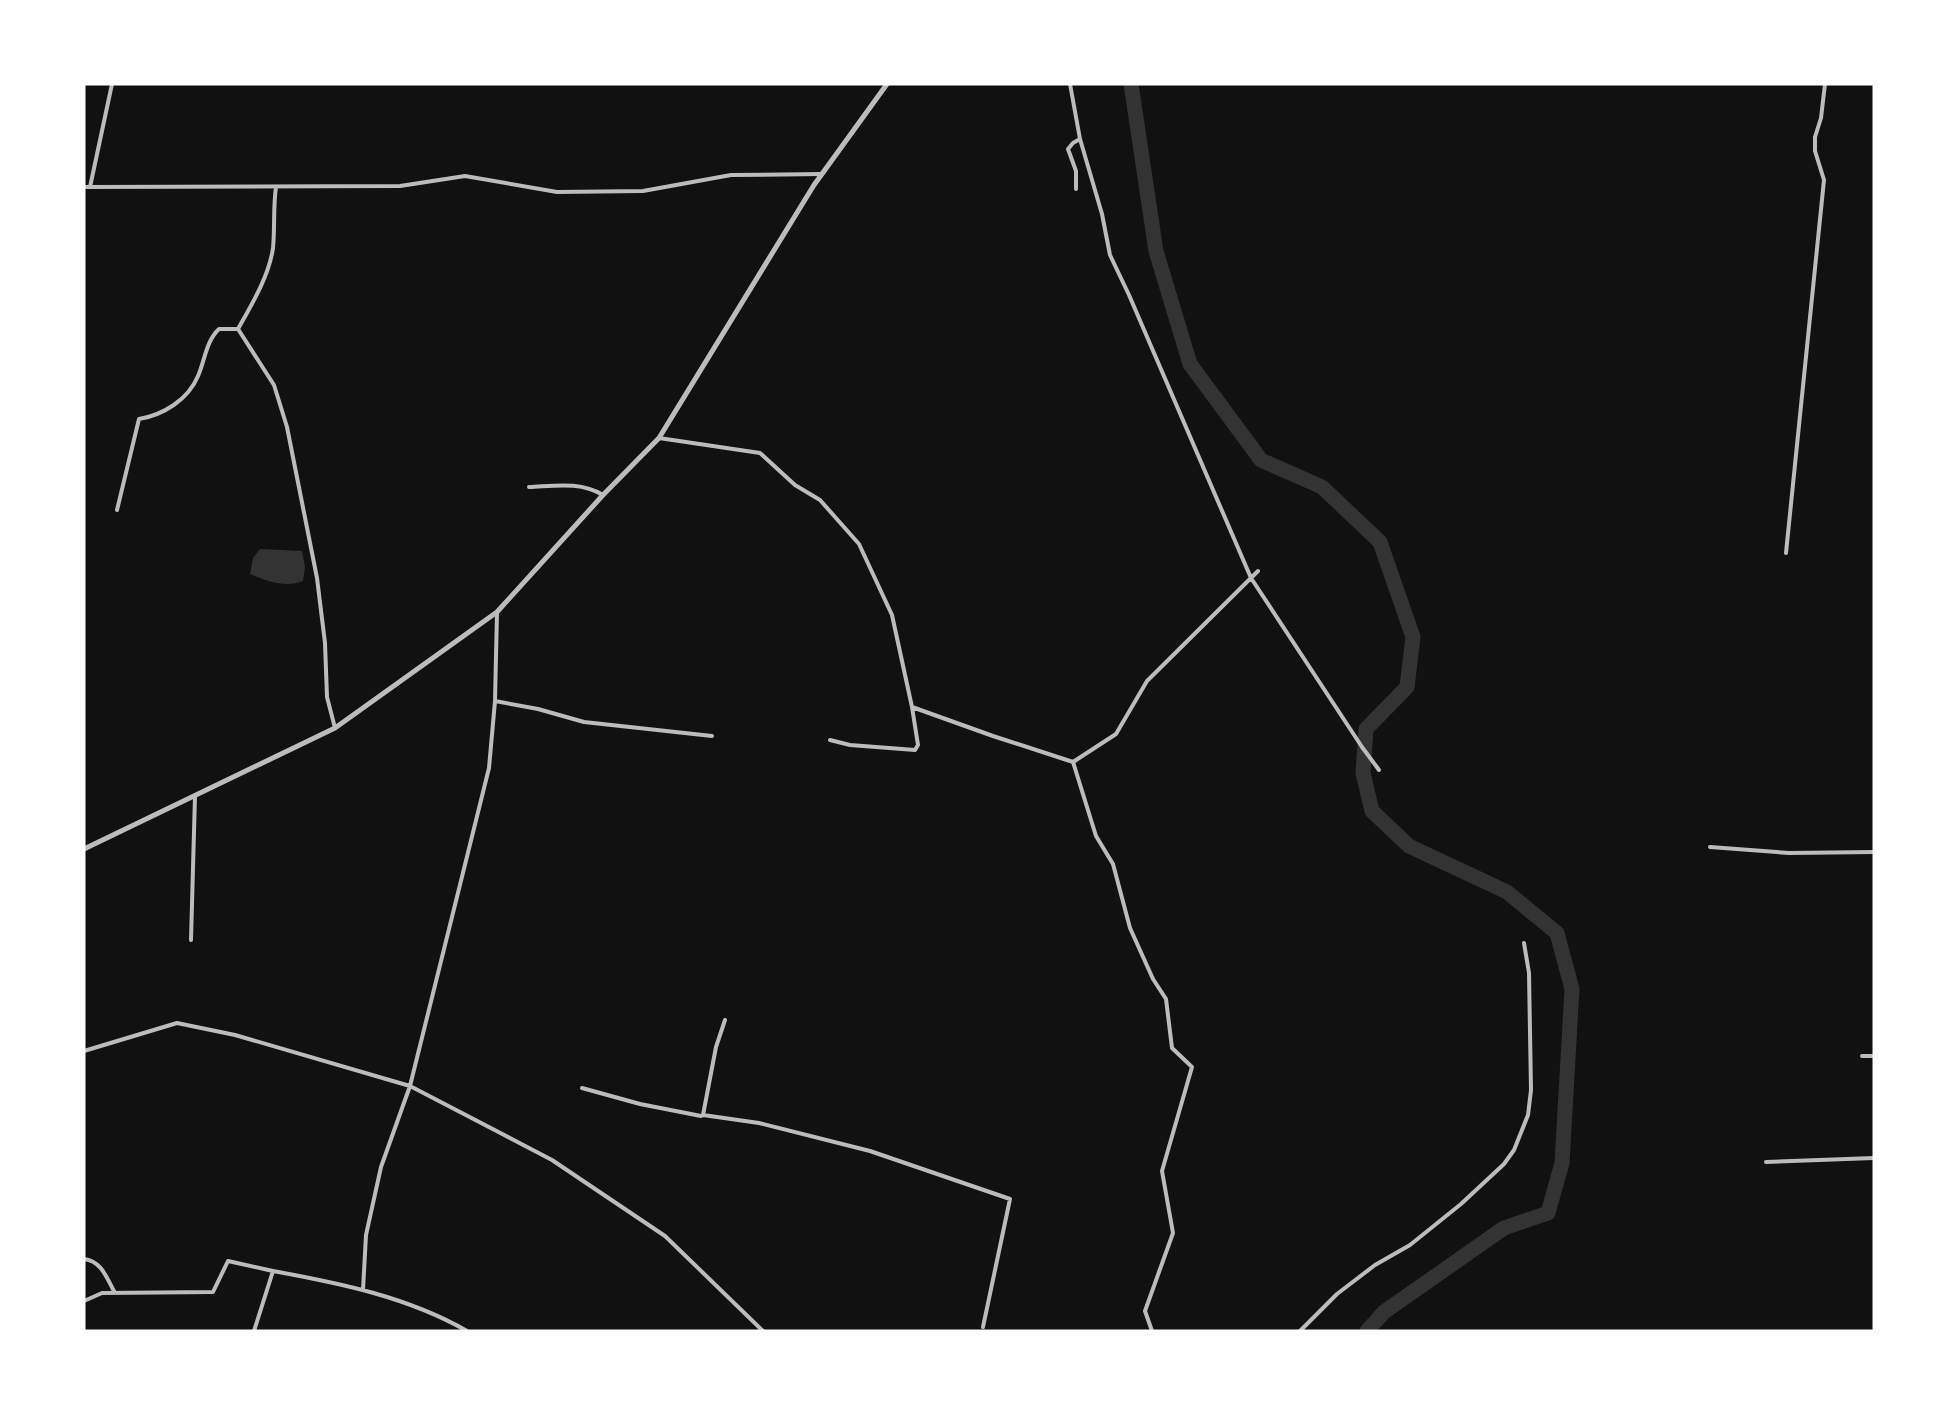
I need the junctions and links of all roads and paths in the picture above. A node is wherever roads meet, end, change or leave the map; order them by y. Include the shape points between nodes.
1 (112, 84) edge
2 (887, 84) edge
3 (1070, 84) edge
4 (1825, 84) edge
5 (1080, 139) junction
6 (822, 174) junction
7 (84, 187) edge
8 (90, 187) junction
9 (276, 187) junction
10 (1076, 189) dead end
11 (238, 329) junction
12 (659, 438) junction
13 (529, 487) dead end
14 (603, 495) junction
15 (117, 510) dead end
16 (1786, 553) dead end
17 (1258, 571) dead end
18 (1251, 578) junction
19 (497, 612) junction
20 (495, 701) junction
21 (912, 707) junction
22 (335, 728) junction
23 (712, 736) dead end
24 (830, 740) dead end
25 (1073, 762) junction
26 (1379, 770) dead end
27 (195, 796) junction
28 (1710, 847) dead end
29 (84, 849) edge
30 (1874, 852) edge
31 (191, 940) dead end
32 (1524, 943) dead end
33 (725, 1020) dead end
34 (84, 1051) edge
35 (1862, 1056) dead end
36 (1874, 1056) edge
37 (410, 1086) junction
38 (582, 1088) dead end
39 (703, 1115) junction
40 (1874, 1158) edge
41 (1766, 1162) dead end
42 (84, 1259) edge
43 (273, 1271) junction
44 (363, 1290) junction
45 (115, 1293) junction
46 (84, 1301) edge
47 (982, 1327) dead end
48 (254, 1331) edge
49 (467, 1331) edge
50 (763, 1331) edge
51 (1152, 1331) edge
52 (1300, 1331) edge

1 - 8 street
2 - 6 street
3 - 5 street
4 - 16 street via 1815,137 1815,152 1824,180
5 - 10 street via 1068,149 1076,171
5 - 18 street via 1110,255
6 - 9 street via 731,175 632,191 557,192 465,176 400,186
6 - 12 street
7 - 8 street
8 - 9 street
9 - 11 street via 269,264
11 - 15 street via 219,329 213,335 190,390 155,416 139,419
11 - 22 street via 274,385 288,427 317,578 327,698
12 - 14 street
12 - 21 street via 760,453 795,485 820,501 859,544 892,615
13 - 14 street via 571,485
14 - 19 street
17 - 18 street
18 - 25 street via 1147,681 1116,734
18 - 26 street
19 - 20 street
19 - 22 street
20 - 23 street via 584,722
20 - 37 street via 489,768
21 - 24 street via 918,745 915,750
21 - 25 street
22 - 27 street
25 - 51 street via 1096,836 1113,864 1130,928 1166,999 1172,1047 1192,1067 1162,1171 1173,1233 1145,1311
27 - 29 street
27 - 31 street
28 - 30 street via 1789,853
32 - 52 street via 1529,973 1531,1090 1528,1115 1514,1150 1461,1204 1410,1245 1337,1294
33 - 39 street
34 - 37 street via 177,1023 235,1035
35 - 36 street
37 - 44 street via 381,1167 366,1235
37 - 50 street via 552,1160 665,1236
38 - 39 street
39 - 47 street via 759,1123 870,1151 1010,1199
40 - 41 street
42 - 45 street via 99,1265
43 - 44 street
43 - 45 street via 228,1261 213,1292
43 - 48 street
44 - 49 street via 441,1317
45 - 46 street via 102,1293

